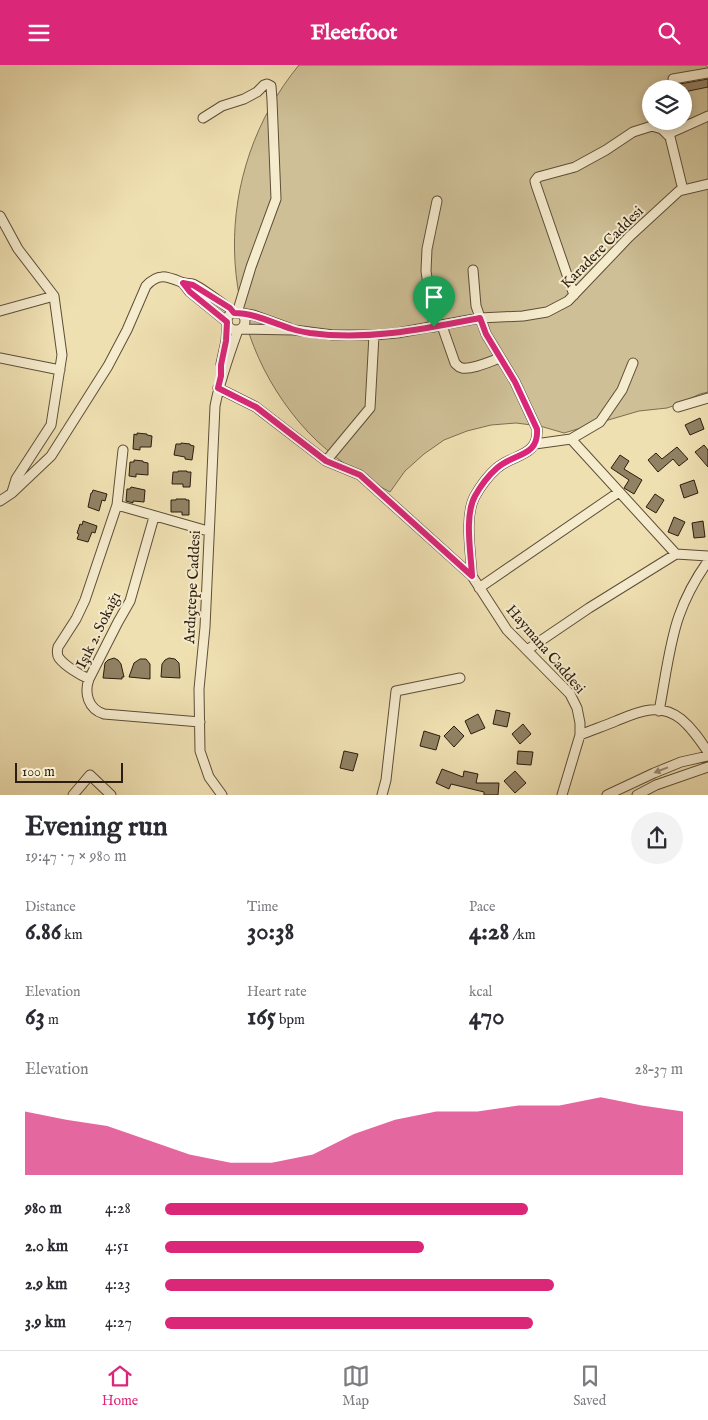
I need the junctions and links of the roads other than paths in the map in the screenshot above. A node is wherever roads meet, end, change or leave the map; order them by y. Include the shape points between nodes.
1 (708, 73) edge
2 (673, 79) dead end
3 (708, 116) edge
4 (203, 118) dead end
5 (668, 134) junction
6 (708, 184) edge
7 (683, 190) junction
8 (436, 201) dead end
9 (0, 216) edge
10 (473, 270) dead end
11 (183, 283) junction
12 (574, 295) junction
13 (54, 296) junction
14 (0, 311) edge
15 (237, 313) junction
16 (480, 318) junction
17 (227, 323) junction
18 (438, 326) junction
19 (239, 329) junction
20 (294, 330) junction
21 (374, 335) junction
22 (0, 358) edge
23 (500, 358) junction
24 (633, 363) dead end
25 (60, 370) junction
26 (221, 376) junction
27 (218, 388) junction
28 (708, 398) edge
29 (678, 407) dead end
30 (571, 439) junction
31 (536, 444) junction
32 (123, 450) dead end
33 (326, 461) junction
34 (620, 492) junction
35 (12, 493) junction
36 (0, 501) edge
37 (116, 505) junction
38 (154, 517) junction
39 (208, 531) junction
40 (676, 554) junction
41 (708, 556) edge
42 (708, 561) edge
43 (472, 576) junction
44 (480, 588) junction
45 (527, 650) junction
46 (460, 678) dead end
47 (89, 679) junction
48 (659, 711) junction
49 (200, 722) junction
50 (580, 735) junction
51 (708, 751) edge
52 (708, 756) edge
53 (708, 767) edge
54 (73, 795) edge
55 (111, 795) edge
56 (222, 795) edge
57 (382, 795) edge
58 (562, 795) edge
59 (607, 795) edge
60 (637, 795) edge

1 - 2 street
3 - 5 street
4 - 15 street via 222,106 257,92 266,84 271,86 276,199 250,267
5 - 7 street
5 - 12 street via 652,126 633,131 574,167 536,179
6 - 7 street, Karadere Caddesi
7 - 12 street, Karadere Caddesi via 629,237
8 - 18 street via 426,271
9 - 13 street via 18,249
10 - 16 street
11 - 15 street via 193,285
11 - 17 street
11 - 35 street via 160,277 146,286 118,348 51,456
12 - 16 street, Karadere Caddesi via 547,312
13 - 14 street
13 - 25 street via 62,355
15 - 17 street via 228,316
15 - 19 street via 244,321
15 - 20 street via 253,315
16 - 18 street, Karadere Caddesi
16 - 23 street
17 - 19 street via 232,329
17 - 26 street, Ardıçtepe Caddesi
18 - 21 street, Karadere Caddesi
18 - 23 street via 458,367 472,367
19 - 20 street
19 - 26 street, Ardıçtepe Caddesi
20 - 21 street, Karadere Caddesi
21 - 33 street via 370,408
22 - 25 street
23 - 31 street via 537,429
24 - 30 street via 622,390 600,422
25 - 35 street via 52,425 16,479
26 - 27 street, Ardıçtepe Caddesi
27 - 33 street, Haymana Caddesi via 256,407
27 - 39 street, Ardıçtepe Caddesi
28 - 29 street
30 - 31 street
30 - 34 street
31 - 43 street via 496,469 475,497 469,514
32 - 37 street
33 - 43 street, Haymana Caddesi via 360,475
34 - 40 street
34 - 44 street
35 - 36 street
37 - 38 street
37 - 47 street via 88,594 57,650 59,658
38 - 39 street
38 - 47 street, Işık 2. Sokağı via 130,601
39 - 49 street, Ardıçtepe Caddesi
40 - 41 street
40 - 45 street
42 - 48 street via 691,587 679,617
43 - 44 street, Haymana Caddesi
44 - 45 street, Haymana Caddesi via 507,630
45 - 50 street, Haymana Caddesi via 570,694 577,708
46 - 57 street via 396,691
47 - 49 street, Işık 2. Sokağı via 88,699 95,709 104,714
48 - 50 street via 642,711
48 - 51 street via 679,718
49 - 56 street, Ardıçtepe Caddesi via 200,751 209,777
50 - 58 street
52 -> 59 street via 654,773
53 - 60 street
54 - 55 street via 90,775

